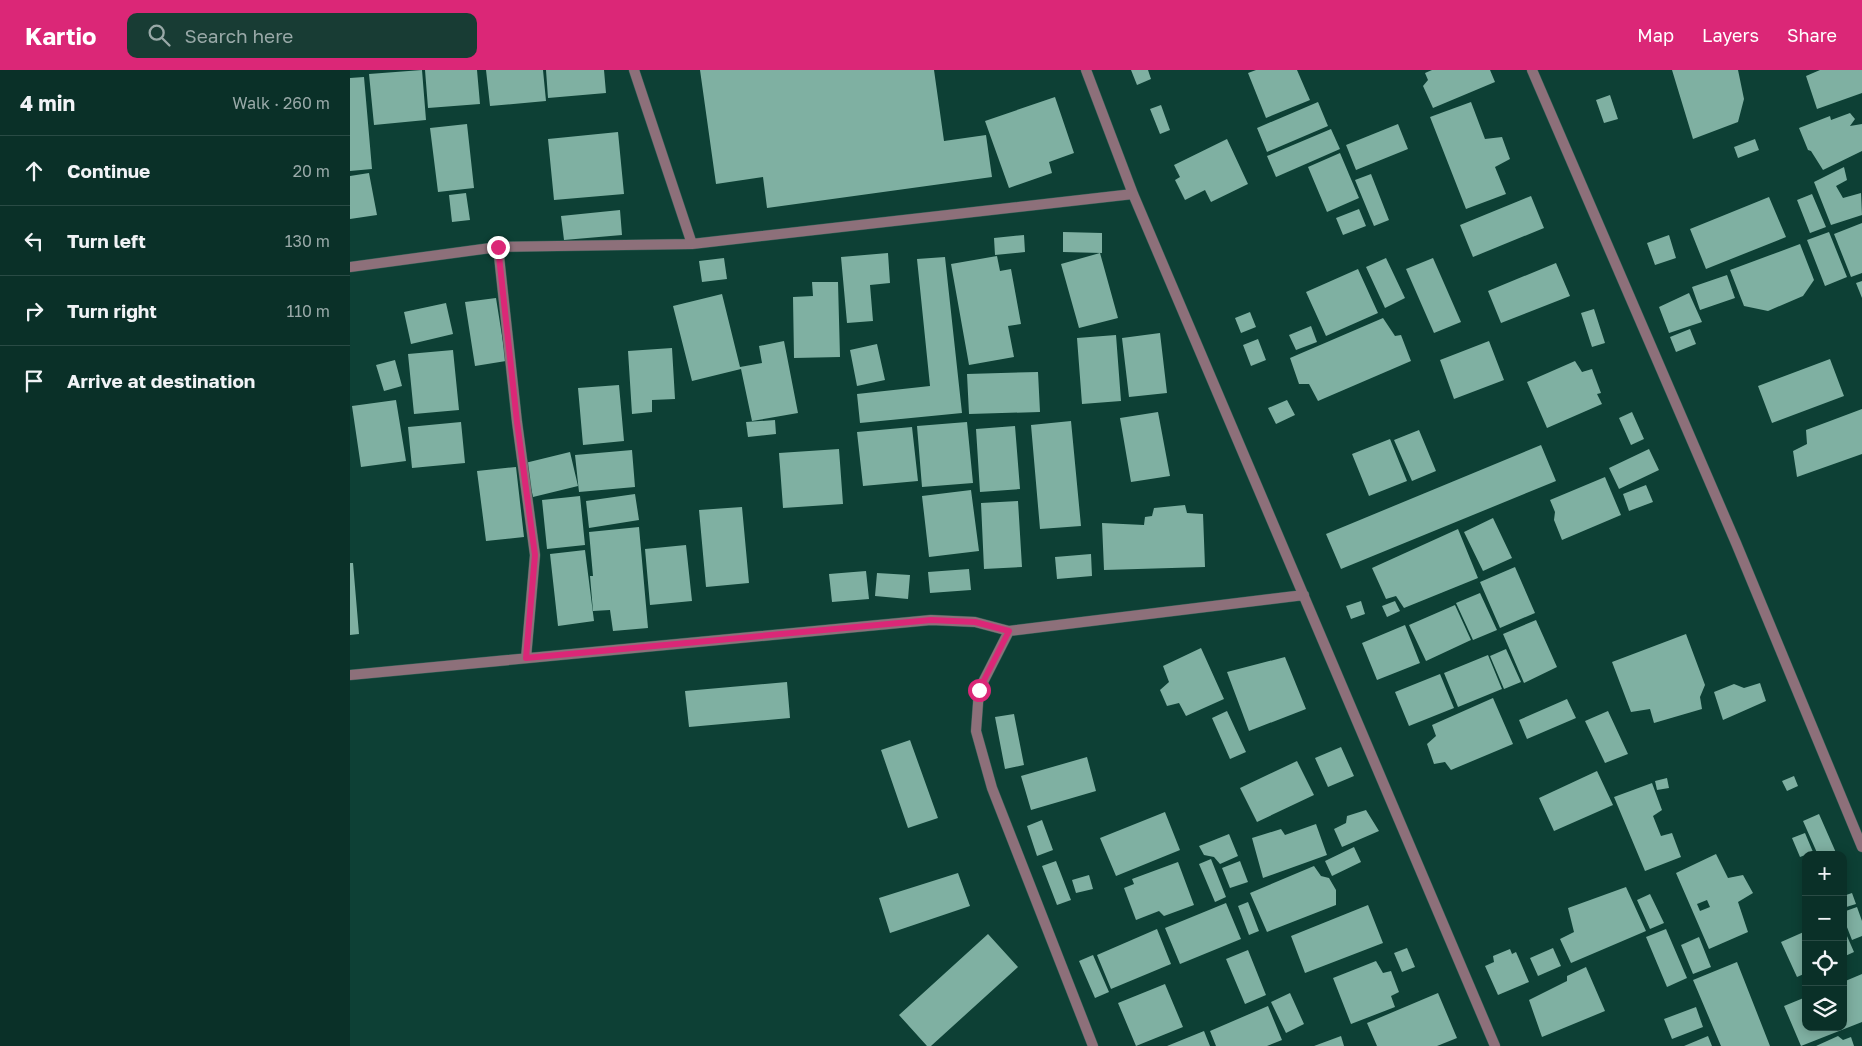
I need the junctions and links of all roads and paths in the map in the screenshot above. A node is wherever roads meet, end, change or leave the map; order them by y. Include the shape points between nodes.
1 (634, 70) edge
2 (1086, 70) edge
3 (1532, 70) edge
4 (1133, 194) junction
5 (692, 244) junction
6 (498, 247) junction
7 (350, 267) edge
8 (1304, 595) junction
9 (1009, 631) junction
10 (526, 658) junction
11 (350, 675) edge
12 (1862, 847) edge
13 (1093, 1046) edge
14 (1495, 1046) edge

1 - 5 street
2 - 4 street
3 - 12 street via 1732,534
4 - 5 street
4 - 8 street
5 - 6 street
6 - 7 street
6 - 10 street via 535,555
8 - 9 street
8 - 14 street
9 - 10 street via 975,622 931,620
9 - 13 street via 979,690 976,731 992,788
10 - 11 street

